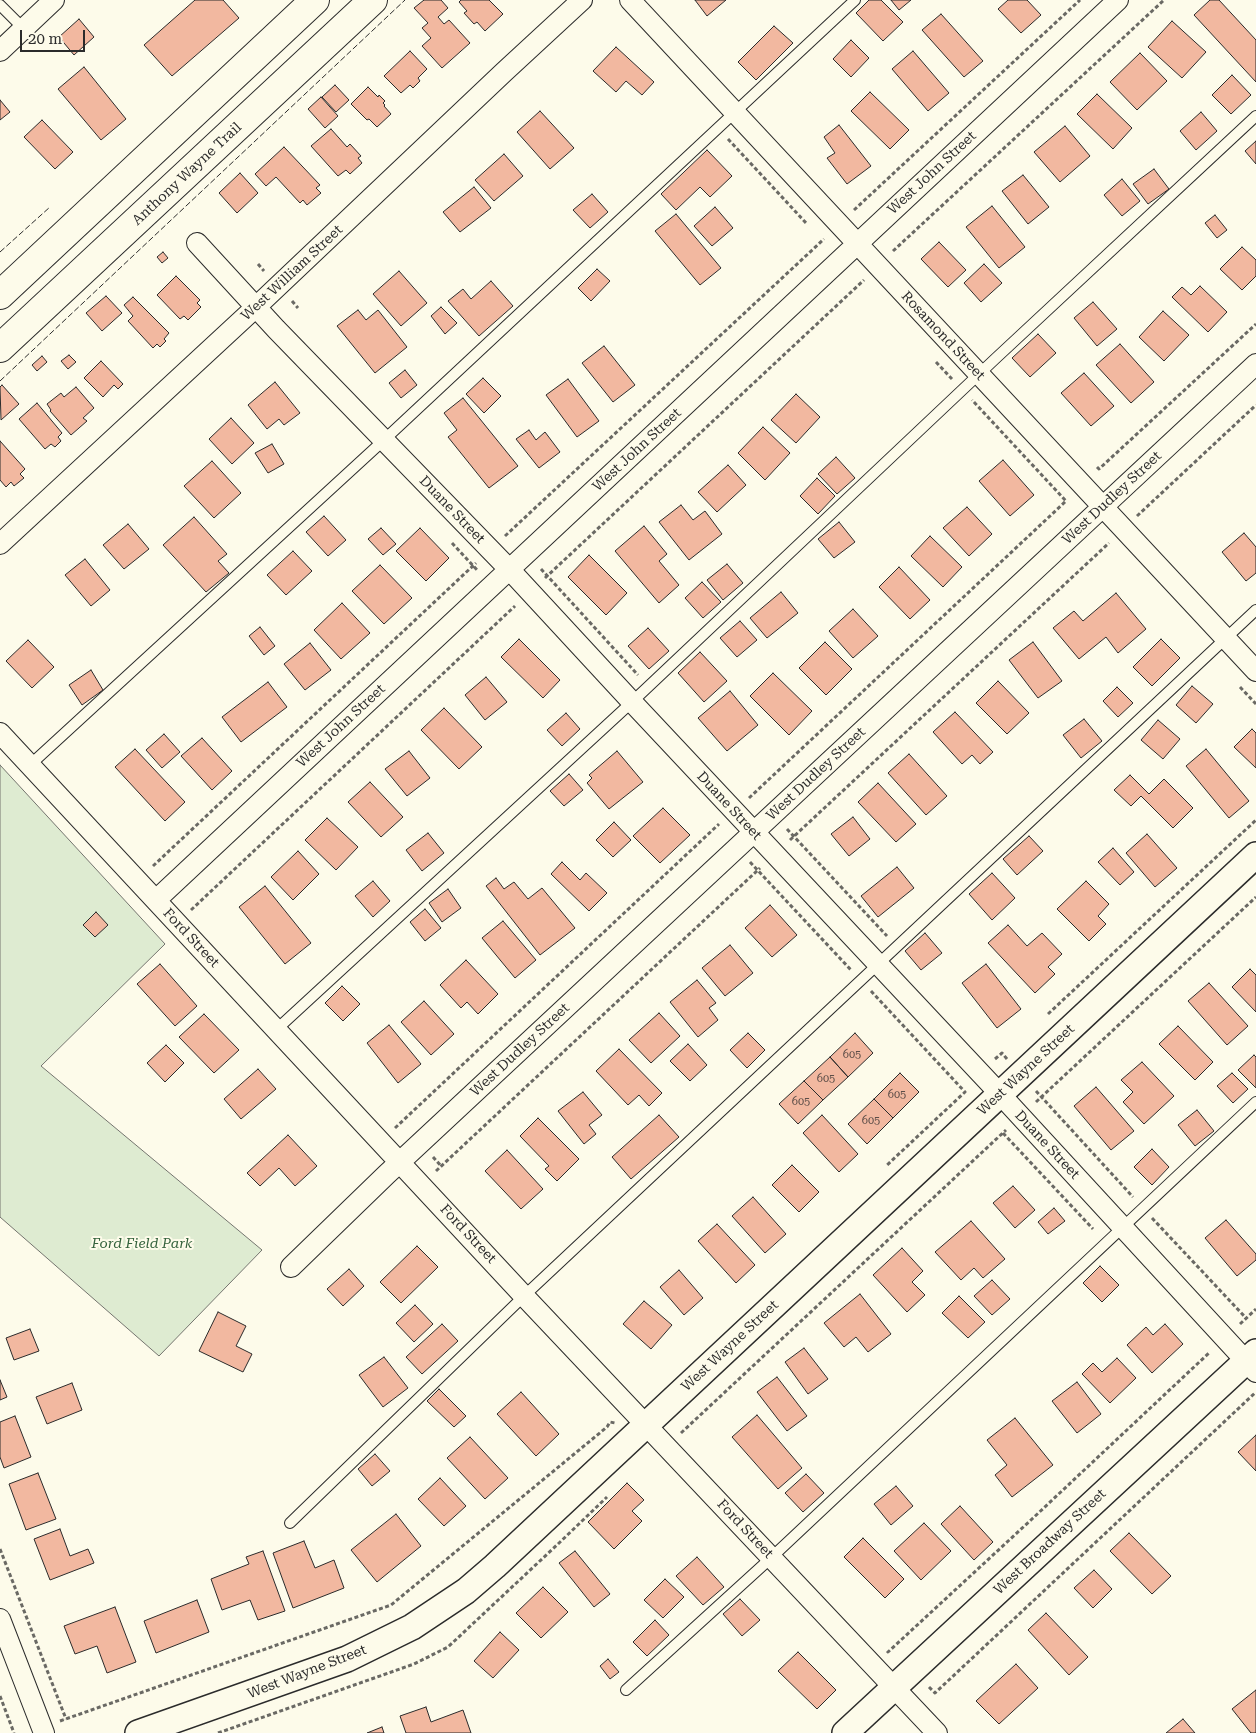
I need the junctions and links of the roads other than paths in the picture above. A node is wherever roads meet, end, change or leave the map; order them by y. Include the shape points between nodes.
1 (54, 0) edge
2 (316, 0) edge
3 (374, 0) edge
4 (582, 0) edge
5 (630, 0) edge
6 (855, 0) edge
7 (1118, 0) edge
8 (0, 5) edge
9 (23, 28) junction
10 (0, 51) edge
11 (734, 112) junction
12 (1256, 116) edge
13 (857, 243) junction
14 (197, 244) dead end
15 (0, 295) edge
16 (256, 307) junction
17 (0, 348) edge
18 (1256, 364) edge
19 (978, 374) junction
20 (384, 440) junction
21 (1102, 507) junction
22 (0, 544) edge
23 (509, 569) junction
24 (1256, 610) edge
25 (1225, 639) junction
26 (1256, 671) edge
27 (632, 702) junction
28 (0, 733) edge
29 (30, 765) junction
30 (754, 832) junction
31 (1256, 855) edge
32 (156, 900) junction
33 (878, 966) junction
34 (277, 1030) junction
35 (1000, 1094) junction
36 (1256, 1102) edge
37 (401, 1162) junction
38 (1122, 1227) junction
39 (290, 1267) dead end
40 (524, 1296) junction
41 (1253, 1362) edge
42 (639, 1431) junction
43 (290, 1523) dead end
44 (772, 1557) junction
45 (0, 1619) edge
46 (893, 1688) junction
47 (626, 1690) dead end
48 (42, 1730) edge
49 (138, 1733) edge
50 (845, 1733) edge
51 (937, 1733) edge

1 - 9 street
2 - 15 highway
3 - 17 highway, Anthony Wayne Trail
4 - 16 street, West William Street
5 - 11 street, Rosamond Street
6 - 11 lane
7 - 13 street, West John Street
8 - 9 lane
9 - 10 street
11 - 13 street, Rosamond Street
11 - 20 lane
12 - 19 lane
13 - 19 street, Rosamond Street
13 - 23 street, West John Street
14 - 16 street, Duane Street
16 - 20 street, Duane Street
16 - 22 street, West William Street
18 - 21 street, West Dudley Street
19 - 21 street, Rosamond Street
19 - 27 lane
20 - 23 street, Duane Street
20 - 29 lane
21 - 25 street, Rosamond Street
21 - 30 street, West Dudley Street
23 - 27 street, Duane Street
23 - 32 street, West John Street
24 - 25 lane
25 - 26 street, Rosamond Street
25 - 33 lane
27 - 30 street, Duane Street
27 - 34 lane
28 - 29 street, Ford Street
29 - 32 street, Ford Street
30 - 33 street, Duane Street
30 - 37 street, West Dudley Street
31 - 35 street, West Wayne Street
32 - 34 street, Ford Street
33 - 35 street, Duane Street
33 - 40 lane
34 - 37 street, Ford Street
35 - 38 street, Duane Street
35 - 42 street, West Wayne Street
36 - 38 lane
37 - 39 street, West Dudley Street
37 - 40 street, Ford Street
38 - 41 street, Duane Street via 1224,1338
38 - 44 lane
40 - 42 street, Ford Street
40 - 43 lane
41 - 46 street, West Broadway Street
42 - 44 street, Ford Street
42 - 49 street, West Wayne Street via 495,1566 466,1591 412,1627 347,1659
44 - 46 street, Ford Street
44 - 47 lane
45 - 48 street
46 - 50 street, West Broadway Street
46 - 51 street, Ford Street

